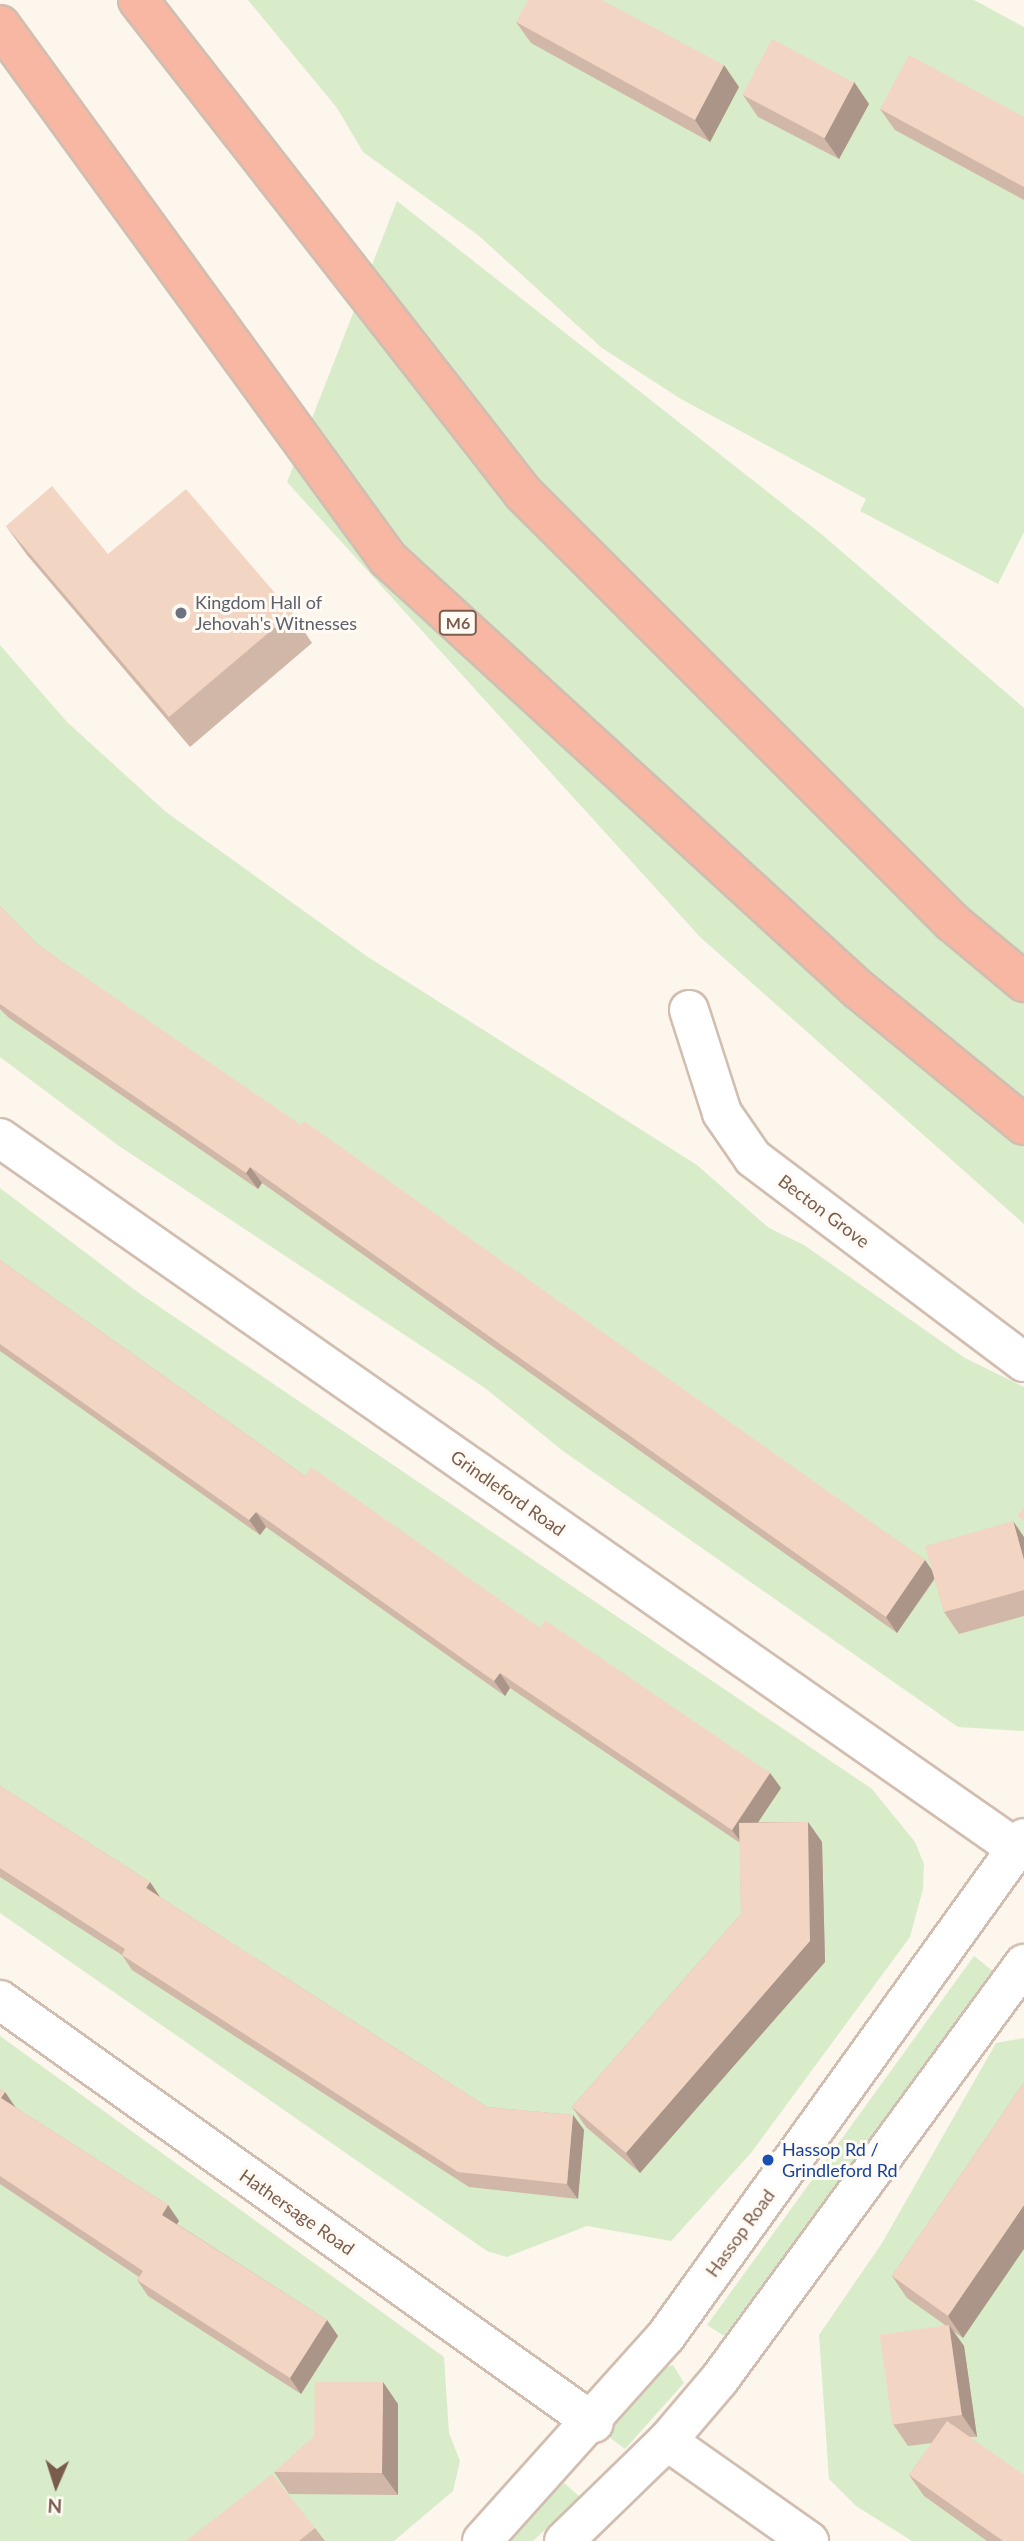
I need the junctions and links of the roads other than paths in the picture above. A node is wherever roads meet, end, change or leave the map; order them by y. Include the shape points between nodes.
1 (138, 0) edge
2 (0, 24) edge
3 (1024, 982) edge
4 (689, 1010) dead end
5 (1024, 1125) edge
6 (0, 1138) edge
7 (1024, 1362) edge
8 (1020, 1843) edge
9 (1024, 1964) edge
10 (0, 2000) edge
11 (594, 2423) junction
12 (667, 2441) junction
13 (482, 2541) edge
14 (564, 2541) edge
15 (809, 2541) edge

1 - 3 highway via 523,492 952,922
2 - 5 highway, M6 via 388,559 858,989
4 - 7 street, Becton Grove via 722,1113 753,1158
6 - 8 street, Grindleford Road
8 - 11 street, Hassop Road via 666,2336
9 - 12 street
10 - 11 street, Hathersage Road
11 - 13 street, Hassop Road
12 - 14 street
12 - 15 street

